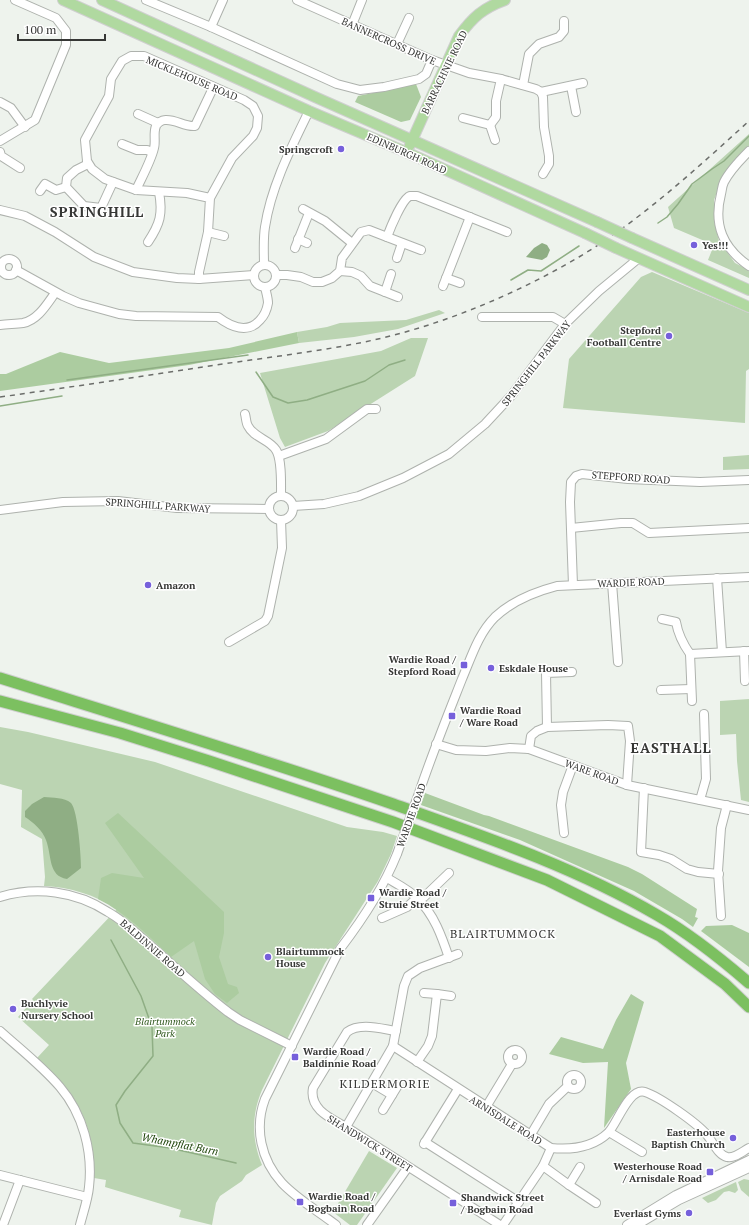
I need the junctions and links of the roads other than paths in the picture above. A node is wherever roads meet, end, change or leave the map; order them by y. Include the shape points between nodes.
1 (15, 0) edge
2 (63, 0) edge
3 (102, 0) edge
4 (146, 0) edge
5 (223, 0) edge
6 (297, 0) edge
7 (362, 0) edge
8 (505, 0) edge
9 (82, 4) edge
10 (409, 18) dead end
11 (564, 21) dead end
12 (352, 24) junction
13 (211, 27) junction
14 (397, 44) junction
15 (432, 60) junction
16 (445, 65) junction
17 (501, 80) junction
18 (583, 82) dead end
19 (523, 85) junction
20 (571, 86) junction
21 (213, 88) junction
22 (540, 92) junction
23 (315, 97) junction
24 (0, 102) edge
25 (309, 111) junction
26 (576, 112) dead end
27 (138, 114) dead end
28 (463, 118) dead end
29 (158, 123) junction
30 (490, 125) junction
31 (25, 127) junction
32 (412, 140) junction
33 (495, 140) dead end
34 (0, 141) edge
35 (122, 144) dead end
36 (749, 151) edge
37 (0, 152) edge
38 (152, 152) junction
39 (406, 152) junction
40 (88, 164) junction
41 (20, 168) dead end
42 (544, 174) dead end
43 (113, 182) junction
44 (66, 186) junction
45 (136, 190) junction
46 (40, 191) dead end
47 (160, 192) junction
48 (210, 198) junction
49 (0, 210) edge
50 (470, 217) junction
51 (208, 232) junction
52 (507, 232) dead end
53 (224, 236) dead end
54 (387, 237) junction
55 (298, 239) junction
56 (148, 242) dead end
57 (307, 243) dead end
58 (352, 243) junction
59 (402, 243) junction
60 (647, 245) junction
61 (295, 248) dead end
62 (421, 250) dead end
63 (397, 258) dead end
64 (639, 258) junction
65 (264, 265) junction
66 (749, 266) edge
67 (16, 270) dead end
68 (340, 271) junction
69 (392, 274) dead end
70 (254, 275) junction
71 (276, 275) junction
72 (446, 278) junction
73 (199, 279) junction
74 (460, 283) dead end
75 (442, 286) dead end
76 (265, 287) junction
77 (749, 290) edge
78 (385, 292) junction
79 (54, 293) junction
80 (398, 297) dead end
81 (749, 308) edge
82 (482, 318) dead end
83 (565, 324) junction
84 (0, 325) edge
85 (376, 409) dead end
86 (245, 414) dead end
87 (279, 456) junction
88 (749, 480) edge
89 (281, 496) junction
90 (293, 506) junction
91 (269, 509) junction
92 (0, 510) edge
93 (281, 520) junction
94 (571, 528) junction
95 (749, 528) edge
96 (749, 577) edge
97 (717, 578) junction
98 (612, 583) junction
99 (573, 585) junction
100 (662, 619) dead end
101 (229, 642) dead end
102 (747, 651) edge
103 (722, 652) junction
104 (690, 654) junction
105 (618, 662) dead end
106 (572, 672) dead end
107 (0, 678) edge
108 (745, 680) dead end
109 (0, 684) edge
110 (691, 689) junction
111 (661, 690) dead end
112 (0, 701) edge
113 (692, 701) dead end
114 (0, 709) edge
115 (704, 714) dead end
116 (125, 717) junction
117 (547, 727) junction
118 (120, 733) junction
119 (436, 744) junction
120 (529, 749) junction
121 (573, 765) junction
122 (627, 785) junction
123 (644, 788) junction
124 (700, 800) junction
125 (727, 805) junction
126 (749, 810) edge
127 (564, 833) dead end
128 (449, 873) dead end
129 (719, 874) junction
130 (387, 878) junction
131 (0, 897) edge
132 (417, 898) junction
133 (721, 916) dead end
134 (382, 918) dead end
135 (458, 954) dead end
136 (449, 958) junction
137 (749, 983) edge
138 (424, 992) dead end
139 (437, 994) junction
140 (451, 996) dead end
141 (749, 1007) edge
142 (0, 1031) edge
143 (396, 1031) junction
144 (292, 1046) junction
145 (393, 1046) junction
146 (418, 1062) junction
147 (512, 1064) dead end
148 (372, 1083) junction
149 (568, 1086) dead end
150 (397, 1087) dead end
151 (458, 1089) junction
152 (392, 1095) junction
153 (486, 1107) junction
154 (383, 1110) dead end
155 (346, 1127) junction
156 (609, 1132) junction
157 (530, 1136) junction
158 (551, 1148) junction
159 (749, 1148) edge
160 (642, 1152) dead end
161 (749, 1160) edge
162 (544, 1166) junction
163 (408, 1167) junction
164 (580, 1167) dead end
165 (749, 1168) edge
166 (739, 1173) junction
167 (749, 1174) edge
168 (0, 1175) edge
169 (20, 1180) junction
170 (569, 1185) junction
171 (87, 1197) junction
172 (519, 1202) junction
173 (596, 1203) dead end
174 (3, 1225) edge
175 (80, 1225) edge
176 (336, 1225) edge
177 (367, 1225) edge
178 (500, 1225) edge
179 (503, 1225) edge
180 (627, 1225) edge
181 (638, 1225) edge

1 - 31 street via 56,18 66,31 66,45 35,120
2 - 9 main road, EDINBURGH ROAD
3 - 23 main road, EDINBURGH ROAD
4 - 13 street
5 - 13 street
6 - 12 street, BANNERCROSS DRIVE
7 - 12 street
8 - 16 main road, BARRACHNIE ROAD via 483,9 468,24
9 - 25 main road, EDINBURGH ROAD
10 - 14 street
11 - 19 street via 564,31 559,37 539,44 529,54
12 - 14 street, BANNERCROSS DRIVE
13 - 15 street via 337,84 360,90 419,79 426,74
14 - 15 street, BANNERCROSS DRIVE
15 - 16 street, BANNERCROSS DRIVE
16 - 17 street, BANNERCROSS DRIVE
16 - 32 main road, BARRACHNIE ROAD
17 - 19 street, BANNERCROSS DRIVE
17 - 30 street via 496,102 496,117
18 - 20 street
19 - 22 street, BANNERCROSS DRIVE
20 - 22 street
20 - 26 street
21 - 29 street via 195,126 175,120
21 - 40 street, MICKLEHOUSE ROAD via 144,56 131,56 122,61 111,79 109,96 85,140
21 - 48 street, MICKLEHOUSE ROAD via 244,100 253,106 258,116 253,136 232,158
22 - 42 street via 543,97 544,127 549,156 549,164
23 - 25 main road
23 - 32 main road, EDINBURGH ROAD
24 - 31 street via 11,108
25 - 39 main road, EDINBURGH ROAD
25 - 65 street via 278,178 265,228
27 - 29 street
28 - 30 street
29 - 38 street via 155,127 155,146
30 - 33 street
31 - 34 street
32 - 39 main road, BARRACHNIE ROAD
32 - 60 main road, EDINBURGH ROAD, bridge
35 - 38 street
36 - 66 street via 724,183 717,219 730,248
37 - 41 street via 1,156
38 - 45 street
39 - 64 main road, EDINBURGH ROAD, bridge
40 - 43 street
40 - 44 street via 67,178
43 - 44 street via 101,208 84,206
43 - 45 street
44 - 46 street via 56,190 44,184
45 - 47 street
47 - 48 street via 187,193
47 - 56 street via 158,226
48 - 51 street, MICKLEHOUSE ROAD
49 - 73 street via 25,216 94,257 133,272
50 - 52 street
50 - 54 street via 417,196 410,196 392,222
50 - 72 street
51 - 53 street
51 - 73 street, MICKLEHOUSE ROAD
54 - 58 street via 366,230
54 - 59 street
55 - 57 street
55 - 58 street via 306,211 325,221
55 - 61 street
58 - 68 street via 342,258
59 - 62 street
59 - 63 street
60 - 64 main road
60 - 77 main road, EDINBURGH ROAD
64 - 81 main road, EDINBURGH ROAD
64 - 83 street, SPRINGHILL PARKWAY
65 - 70 street via 258,267
65 - 71 street via 271,266
67 - 79 street
68 - 71 street via 322,282
68 - 78 street via 361,276 370,286
69 - 78 street
70 - 73 street
70 - 76 street via 257,284
71 - 76 street via 274,282
72 - 74 street
72 - 75 street
76 - 79 street via 268,303 265,315 257,324 240,328 227,324 218,317 119,314
78 - 80 street
79 - 84 street via 34,318 24,323
82 - 83 street via 554,317
83 - 90 street, SPRINGHILL PARKWAY via 511,396 485,424 449,454 359,496 324,504
85 - 87 street via 367,409 326,439
86 - 87 street via 254,433 271,444
87 - 89 street
88 - 94 street, STEPFORD ROAD via 700,482 582,474 571,482
89 - 90 street via 290,500
89 - 91 street via 271,501
90 - 93 street via 289,518
91 - 92 street, SPRINGHILL PARKWAY via 177,508 118,501 63,502
91 - 93 street via 274,518
93 - 101 street via 282,548 268,616 265,621
94 - 95 street via 633,523 649,533
94 - 99 street, STEPFORD ROAD
96 - 97 street, WARDIE ROAD
97 - 98 street, WARDIE ROAD
97 - 103 street
98 - 99 street, WARDIE ROAD
98 - 105 street
99 - 119 street, WARDIE ROAD via 557,586 528,595 514,602 494,618 480,637
100 - 104 street via 676,622 684,647
102 - 103 street
102 - 108 street
103 - 104 street
104 - 110 street
106 - 117 street via 546,673
107 - 116 highway
109 - 116 highway
110 - 111 street
110 - 113 street
112 - 118 highway
114 - 118 highway
115 - 124 street via 706,779
116 - 137 highway via 320,779 447,823 557,866 659,916
117 - 120 street via 531,736
117 - 122 street via 628,726 630,741
118 - 141 highway via 393,822 547,880 660,936 725,984
119 - 120 street, WARE ROAD via 456,750
119 - 130 street, WARDIE ROAD, bridge
120 - 121 street, WARE ROAD
121 - 122 street, WARE ROAD
121 - 127 street via 561,805
122 - 123 street, WARE ROAD
123 - 124 street, WARE ROAD
123 - 129 street via 641,852 671,859 687,869
124 - 125 street, WARE ROAD
125 - 126 street, WARE ROAD
125 - 129 street via 721,828
128 - 132 street via 424,897
129 - 133 street
130 - 132 street
130 - 144 street, WARDIE ROAD via 371,906 340,949
131 - 144 street, BALDINNIE ROAD via 16,892 51,892 93,903 110,912 228,1012
132 - 134 street via 407,907
132 - 136 street via 433,918
135 - 136 street
136 - 143 street via 420,968 408,976
138 - 139 street
139 - 140 street
139 - 146 street via 432,1036
142 - 171 street via 55,1081 73,1105 88,1149 90,1176
143 - 145 street
143 - 155 street, SHANDWICK STREET via 362,1027 350,1029 313,1088 311,1095 324,1115
144 - 176 street, WARDIE ROAD via 263,1105 260,1127 263,1150 267,1162 283,1184
145 - 146 street, ARNISDALE ROAD
145 - 148 street
146 - 151 street, ARNISDALE ROAD
147 - 153 street
148 - 152 street
148 - 155 street
149 - 157 street via 549,1104
150 - 152 street
151 - 153 street, ARNISDALE ROAD
151 - 172 street via 424,1143
152 - 154 street
153 - 157 street, ARNISDALE ROAD
155 - 163 street, SHANDWICK STREET
156 - 158 street, ARNISDALE ROAD via 582,1146
156 - 159 street, ARNISDALE ROAD via 628,1101 639,1092 644,1092 691,1120 707,1135 722,1155 728,1158 736,1156
156 - 160 street
157 - 158 street, ARNISDALE ROAD
158 - 162 street
161 - 180 street via 676,1195
162 - 170 street
162 - 172 street
163 - 177 street
163 - 178 street, SHANDWICK STREET
164 - 170 street
165 - 166 street
166 - 167 street
166 - 181 street via 679,1200
168 - 169 street
169 - 171 street
169 - 174 street
170 - 173 street
171 - 175 street
172 - 179 street

